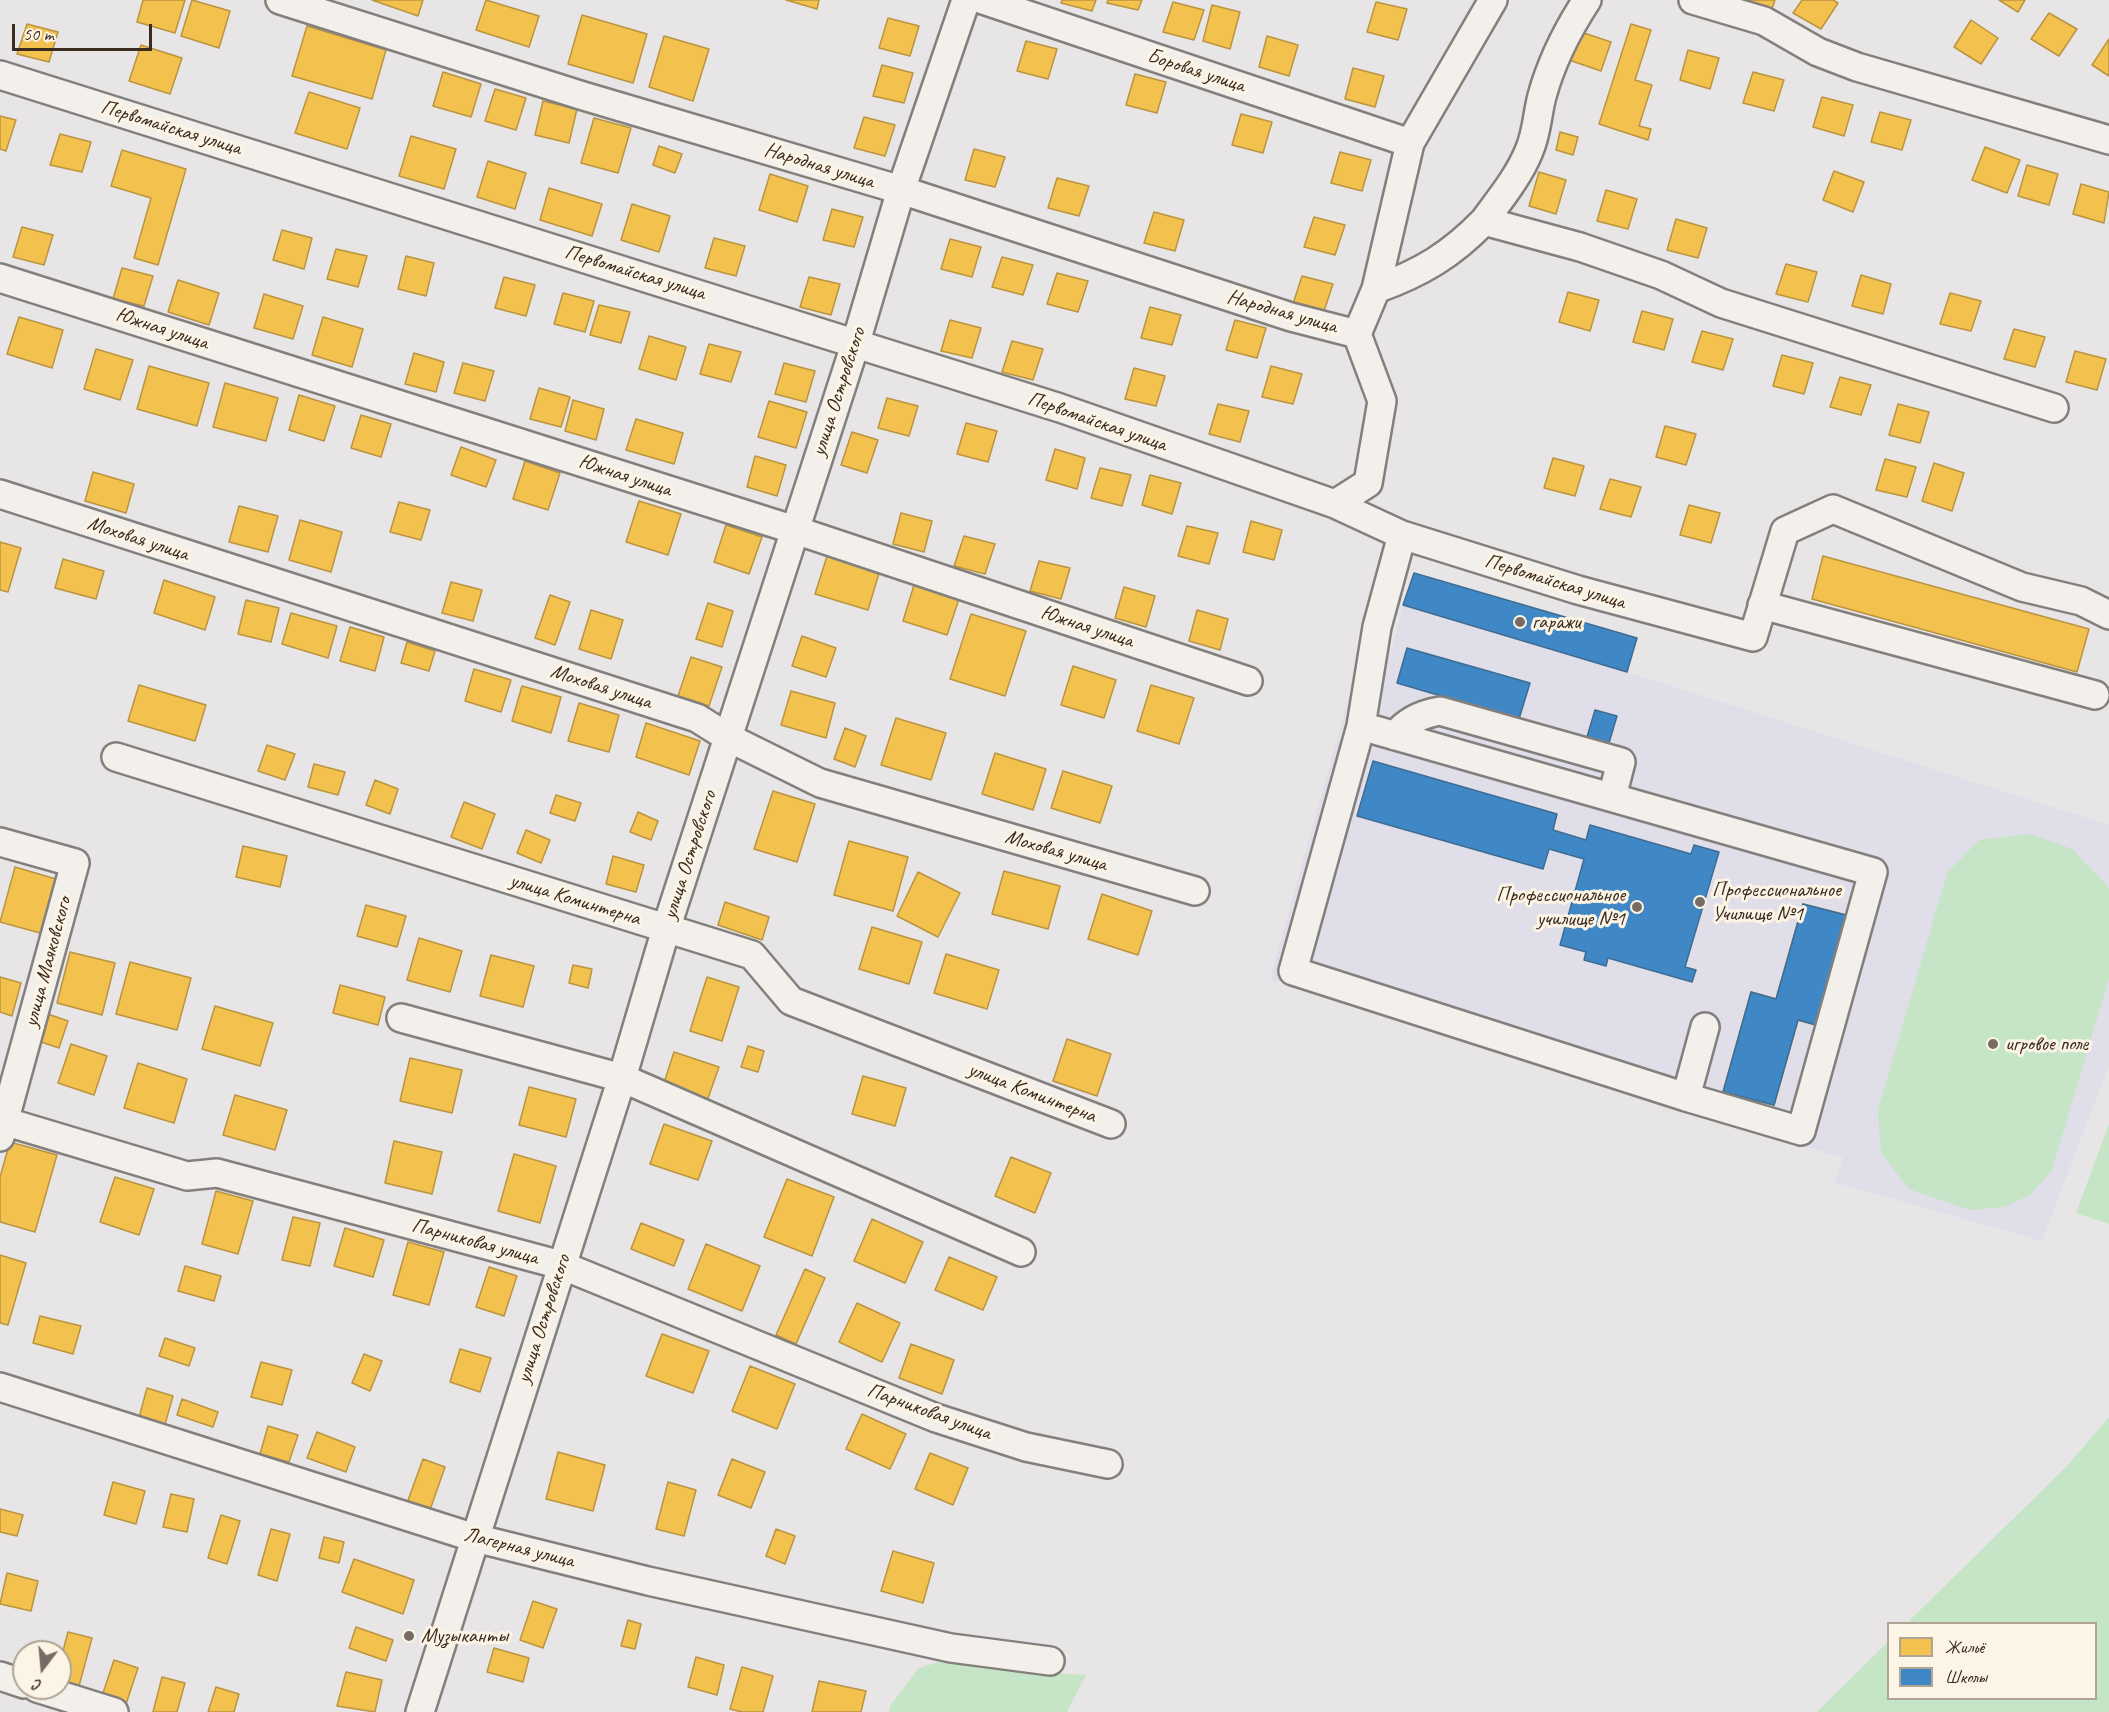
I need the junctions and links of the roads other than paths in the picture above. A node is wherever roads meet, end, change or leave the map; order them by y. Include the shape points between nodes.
1 (280, 0) edge
2 (966, 0) edge
3 (983, 0) edge
4 (1493, 0) edge
5 (1587, 0) edge
6 (1693, 0) edge
7 (0, 75) edge
8 (2109, 140) edge
9 (1410, 143) junction
10 (901, 190) junction
11 (1484, 221) junction
12 (0, 278) edge
13 (1376, 289) junction
14 (1357, 334) junction
15 (856, 342) junction
16 (2054, 408) dead end
17 (0, 494) edge
18 (1335, 504) junction
19 (795, 530) junction
20 (1402, 535) junction
21 (1762, 605) junction
22 (2109, 615) edge
23 (1248, 681) dead end
24 (2095, 696) dead end
25 (1361, 726) junction
26 (1395, 736) junction
27 (729, 738) junction
28 (116, 757) dead end
29 (1612, 797) junction
30 (0, 842) edge
31 (1195, 891) dead end
32 (666, 929) junction
33 (401, 1018) dead end
34 (1705, 1027) dead end
35 (622, 1078) junction
36 (1686, 1097) junction
37 (1111, 1124) dead end
38 (2, 1126) edge
39 (1022, 1252) dead end
40 (561, 1265) junction
41 (0, 1387) edge
42 (1108, 1464) dead end
43 (475, 1538) junction
44 (1050, 1661) dead end
45 (72, 1699) edge
46 (114, 1712) edge
47 (420, 1712) edge

1 - 10 street, Народная улица via 580,95
2 - 10 street, улица Островского
3 - 9 street, Боровая улица
4 - 9 street
5 - 11 street via 1572,23 1548,78 1528,153
6 - 8 street via 1764,21 1818,52 1857,67
7 - 15 street, Первомайская улица
9 - 13 street
10 - 14 street, Народная улица via 1291,317
10 - 15 street, улица Островского
11 - 13 street via 1455,250 1404,280
11 - 16 street via 1580,247 1660,275 1721,303
12 - 19 street, Южная улица
13 - 14 street
14 - 18 street via 1382,401 1368,483
15 - 18 street, Первомайская улица
15 - 19 street, улица Островского
17 - 27 street, Моховая улица via 697,718
18 - 20 street, Первомайская улица
19 - 23 street, Южная улица
19 - 27 street, улица Островского
20 - 21 street, Первомайская улица via 1578,591 1753,637
20 - 25 street via 1376,636
21 - 22 street, Первомайская улица via 1785,531 1833,509 2022,587 2081,601
21 - 24 street
25 - 26 street
25 - 36 street via 1293,971
26 - 29 street
26 - 29 street via 1410,722 1440,711 1621,762
27 - 31 street, Моховая улица via 820,783
27 - 32 street, улица Островского
28 - 32 street, улица Коминтерна
29 - 36 street via 1873,872 1801,1131
30 - 38 street, улица Маяковского via 75,863
32 - 35 street, улица Островского
32 - 37 street, улица Коминтерна via 752,955 791,1000
33 - 35 street
34 - 36 street
35 - 39 street
35 - 40 street, улица Островского
38 - 40 street, Парниковая улица via 187,1176 217,1173
40 - 42 street, Парниковая улица via 936,1418 1026,1447
40 - 43 street, улица Островского
41 - 43 street, Лагерная улица
43 - 44 street, Лагерная улица via 951,1648
43 - 47 street, улица Островского
45 - 46 street

